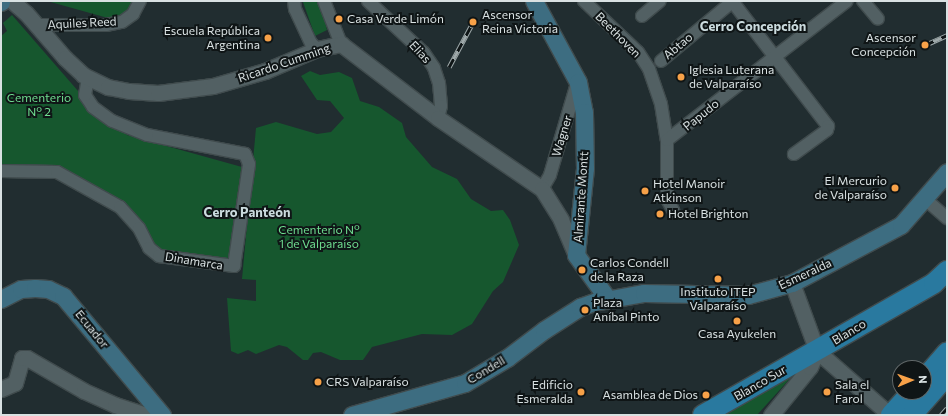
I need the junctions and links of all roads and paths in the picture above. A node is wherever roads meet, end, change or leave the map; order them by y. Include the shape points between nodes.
1 (12, 1) edge
2 (140, 1) edge
3 (294, 1) edge
4 (324, 1) edge
5 (368, 1) edge
6 (534, 1) edge
7 (584, 1) edge
8 (660, 1) edge
9 (732, 1) edge
10 (847, 1) edge
11 (864, 1) edge
12 (642, 16) dead end
13 (878, 19) dead end
14 (38, 25) junction
15 (341, 44) junction
16 (317, 49) junction
17 (775, 55) junction
18 (660, 61) dead end
19 (88, 78) junction
20 (578, 82) junction
21 (438, 118) junction
22 (667, 140) junction
23 (794, 154) dead end
24 (1, 171) edge
25 (947, 172) edge
26 (542, 189) junction
27 (924, 199) junction
28 (673, 210) dead end
29 (947, 218) edge
30 (576, 255) junction
31 (947, 271) edge
32 (792, 283) junction
33 (607, 298) junction
34 (1, 299) edge
35 (817, 351) junction
36 (947, 353) edge
37 (932, 369) edge
38 (947, 375) edge
39 (1, 389) edge
40 (904, 400) edge
41 (146, 415) edge
42 (162, 415) edge
43 (352, 415) edge
44 (703, 415) edge
45 (771, 415) edge
46 (890, 415) edge
47 (912, 415) edge

1 - 14 street, Ricardo Cumming
2 - 14 street, Aquiles Reed via 133,14 122,22 106,25
3 - 16 street via 295,10 311,43
4 - 15 street
5 - 21 street, Elias via 424,53 434,68 439,83 441,106
6 - 20 main road, Almirante Montt
7 - 22 street, Beethoven via 638,52 649,68 662,104
8 - 12 street
9 - 17 street
9 - 18 street, Abtao
10 - 17 street, Papudo
11 - 13 street
14 - 19 street, Ricardo Cumming via 65,58
15 - 16 street, Ricardo Cumming
15 - 21 street, Ricardo Cumming
16 - 19 street, Ricardo Cumming via 234,80 177,92 129,91 108,87
17 - 22 street, Papudo
17 - 23 street via 828,126 827,130
19 - 24 street, Dinamarca via 85,95 93,106 118,124 161,139 244,154 249,164 235,264 226,266 194,259 159,256 149,248 139,228 120,207 77,182 57,172
20 - 26 street, Wagner via 550,175
20 - 30 main road, Almirante Montt via 584,112 585,168
21 - 26 street, Ricardo Cumming
22 - 28 street, Beethoven via 668,199
25 - 27 main road, Esmeralda
26 - 30 street, Ricardo Cumming via 561,220
27 - 29 street
27 - 32 main road, Esmeralda via 915,212 892,231
30 - 33 main road, Almirante Montt
31 - 35 main road, Blanco via 934,283
32 - 33 main road, Esmeralda via 737,296 644,293
32 - 35 street
33 - 43 main road, Condell via 580,307 482,375 465,383
34 - 42 main road, Ecuador via 21,289 35,288 63,296
35 - 44 main road, Blanco Sur
35 - 45 street via 810,367
35 - 46 street
36 - 37 main road
38 - 47 main road
39 - 41 street via 15,382 22,358 27,358 84,391
40 - 46 main road

